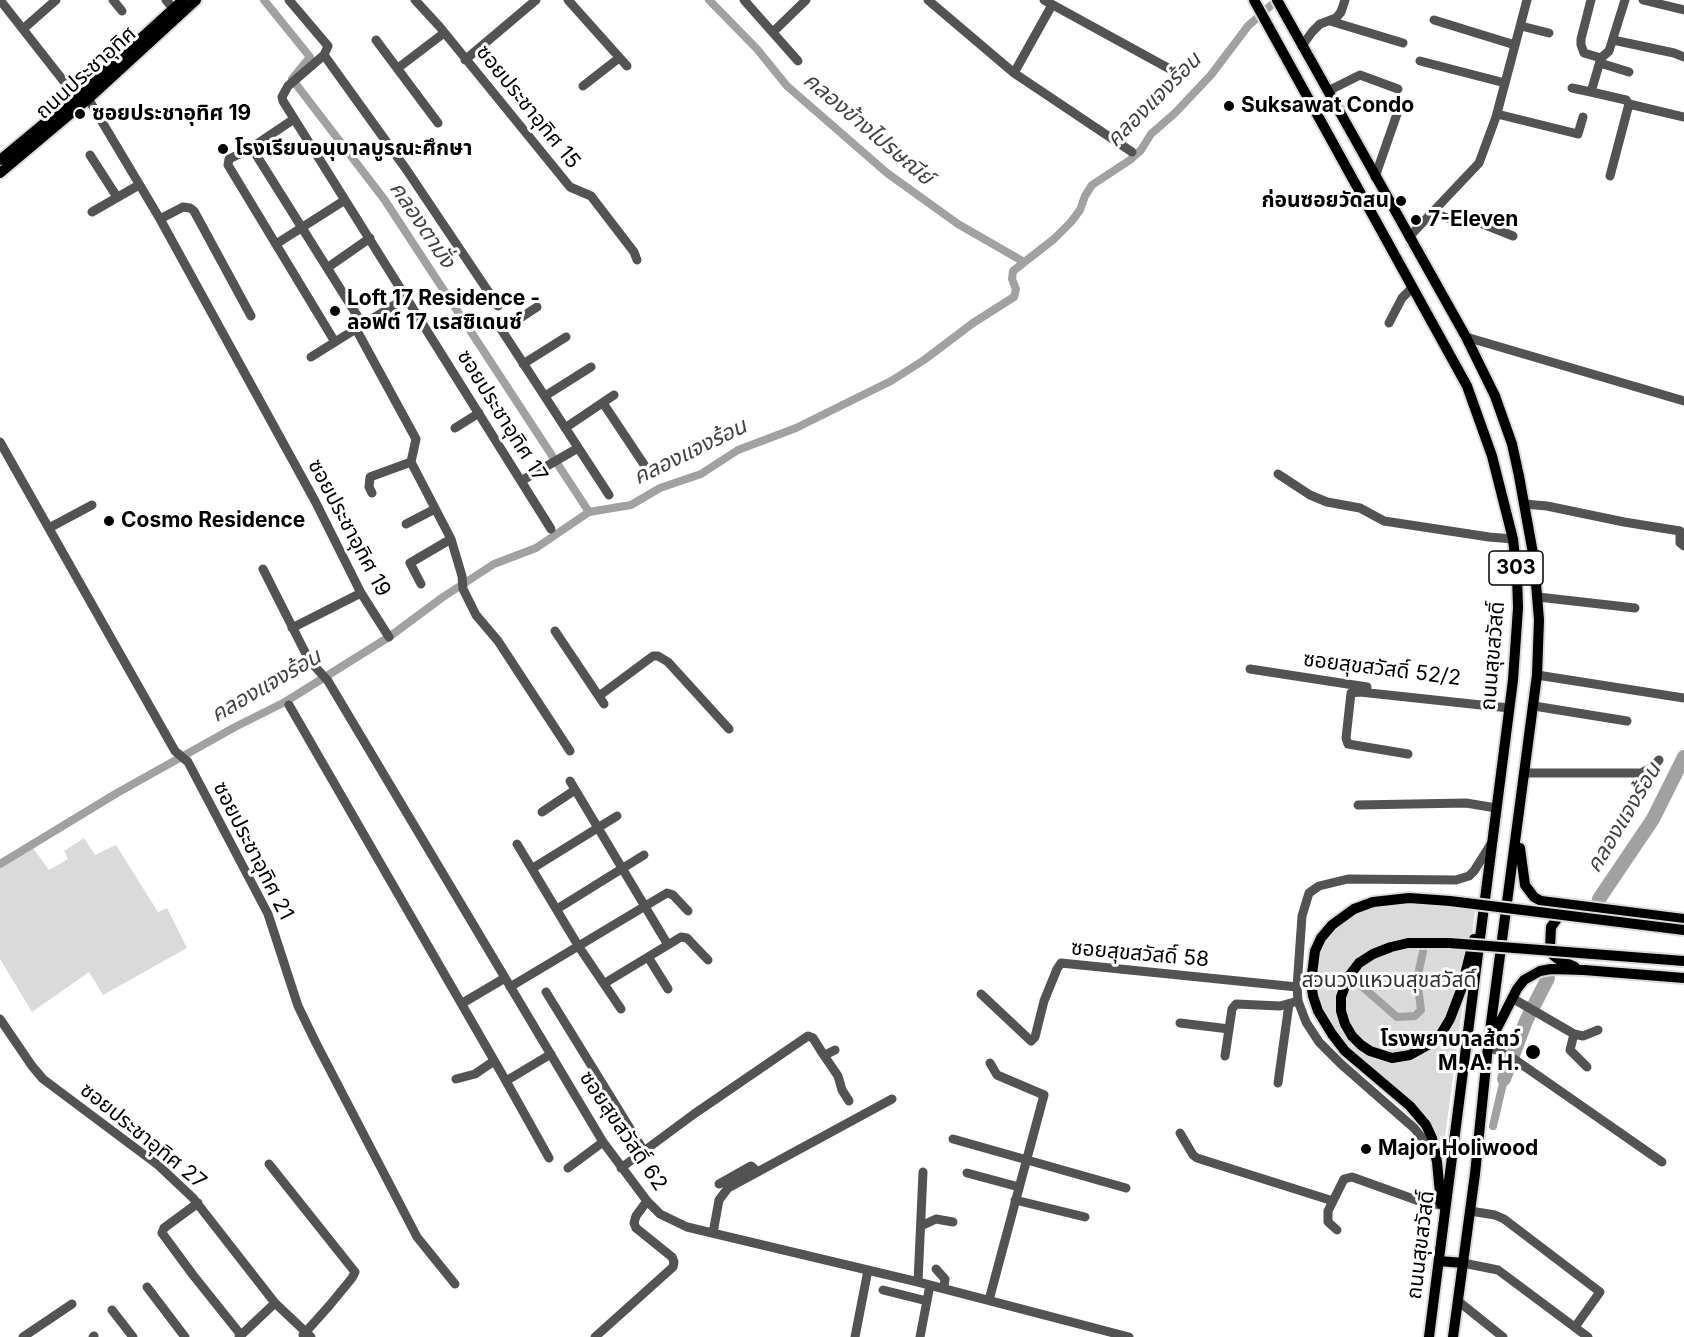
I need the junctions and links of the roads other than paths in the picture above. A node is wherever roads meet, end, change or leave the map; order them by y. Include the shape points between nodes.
1 (0, 0) edge
2 (56, 0) edge
3 (113, 0) edge
4 (166, 0) edge
5 (183, 0) edge
6 (196, 0) edge
7 (415, 0) edge
8 (536, 0) edge
9 (568, 0) edge
10 (744, 0) edge
11 (806, 0) edge
12 (928, 0) edge
13 (1277, 0) edge
14 (1345, 0) edge
15 (1527, 0) edge
16 (1592, 0) edge
17 (1625, 0) edge
18 (1643, 0) edge
19 (291, 1) edge
20 (1255, 2) edge
21 (1048, 3) edge
22 (1684, 10) edge
23 (123, 11) dead end
24 (176, 12) junction
25 (1434, 20) dead end
26 (1330, 21) junction
27 (1521, 26) junction
28 (23, 29) junction
29 (773, 32) junction
30 (444, 33) junction
31 (1549, 33) dead end
32 (376, 40) dead end
33 (1613, 40) junction
34 (1403, 43) dead end
35 (1515, 45) junction
36 (1302, 46) junction
37 (324, 55) junction
38 (1684, 57) edge
39 (619, 58) junction
40 (465, 60) junction
41 (1600, 60) junction
42 (798, 61) dead end
43 (1420, 61) dead end
44 (627, 66) dead end
45 (398, 68) junction
46 (1168, 68) dead end
47 (1629, 72) dead end
48 (1014, 73) junction
49 (1505, 83) junction
50 (583, 86) dead end
51 (1572, 88) dead end
52 (1398, 89) dead end
53 (1328, 91) junction
54 (1591, 92) junction
55 (82, 98) junction
56 (1629, 104) junction
57 (1398, 111) dead end
58 (1497, 114) junction
59 (1583, 117) dead end
60 (1684, 117) edge
61 (294, 119) junction
62 (438, 123) dead end
63 (248, 150) junction
64 (1132, 152) dead end
65 (90, 155) dead end
66 (0, 160) edge
67 (0, 172) edge
68 (1610, 176) dead end
69 (1375, 177) junction
70 (139, 185) junction
71 (117, 197) junction
72 (345, 200) junction
73 (93, 212) dead end
74 (1433, 213) junction
75 (159, 219) junction
76 (302, 228) junction
77 (1513, 236) dead end
78 (1409, 237) junction
79 (370, 238) junction
80 (276, 244) junction
81 (1390, 249) junction
82 (637, 260) dead end
83 (327, 268) junction
84 (1412, 288) junction
85 (407, 297) junction
86 (498, 306) dead end
87 (537, 307) dead end
88 (251, 316) dead end
89 (1389, 324) dead end
90 (359, 327) junction
91 (566, 337) dead end
92 (1466, 337) junction
93 (335, 342) junction
94 (311, 357) dead end
95 (523, 364) junction
96 (591, 367) dead end
97 (614, 395) dead end
98 (545, 396) junction
99 (1684, 401) edge
100 (603, 403) junction
101 (479, 413) junction
102 (455, 428) dead end
103 (565, 428) junction
104 (0, 442) edge
105 (578, 448) junction
106 (411, 462) junction
107 (649, 472) dead end
108 (1278, 474) dead end
109 (520, 481) junction
110 (372, 493) dead end
111 (609, 495) dead end
112 (1524, 504) junction
113 (92, 505) dead end
114 (435, 509) junction
115 (406, 524) dead end
116 (49, 528) junction
117 (551, 529) dead end
118 (1513, 538) junction
119 (451, 539) junction
120 (1684, 546) edge
121 (263, 569) dead end
122 (421, 584) dead end
123 (362, 593) junction
124 (1538, 597) junction
125 (1635, 608) dead end
126 (292, 628) junction
127 (555, 631) dead end
128 (389, 637) dead end
129 (1250, 669) dead end
130 (1537, 675) junction
131 (1684, 698) edge
132 (289, 705) dead end
133 (1509, 706) junction
134 (1534, 706) junction
135 (1627, 721) dead end
136 (729, 729) dead end
137 (570, 751) dead end
138 (1408, 754) dead end
139 (1659, 760) dead end
140 (1525, 773) junction
141 (570, 782) dead end
142 (575, 790) junction
143 (1358, 805) dead end
144 (1496, 808) junction
145 (542, 812) dead end
146 (617, 816) dead end
147 (1519, 827) junction
148 (598, 828) junction
149 (517, 844) dead end
150 (1492, 844) junction
151 (644, 855) dead end
152 (533, 868) junction
153 (622, 868) junction
154 (646, 907) junction
155 (557, 909) junction
156 (1604, 910) junction
157 (688, 911) dead end
158 (1483, 912) junction
159 (1684, 919) edge
160 (1684, 930) edge
161 (668, 945) junction
162 (579, 947) junction
163 (648, 957) junction
164 (708, 960) dead end
165 (1684, 962) edge
166 (1584, 970) junction
167 (504, 978) junction
168 (1684, 978) edge
169 (605, 983) junction
170 (510, 987) junction
171 (1297, 987) junction
172 (668, 989) dead end
173 (546, 992) dead end
174 (981, 994) dead end
175 (1512, 998) junction
176 (465, 1001) dead end
177 (1293, 1002) junction
178 (621, 1009) dead end
179 (0, 1018) edge
180 (1180, 1023) dead end
181 (1229, 1029) junction
182 (1598, 1030) dead end
183 (1574, 1034) junction
184 (1489, 1045) junction
185 (835, 1050) dead end
186 (550, 1054) junction
187 (822, 1054) junction
188 (1225, 1056) dead end
189 (494, 1061) junction
190 (990, 1063) dead end
191 (1587, 1067) dead end
192 (456, 1079) dead end
193 (506, 1081) junction
194 (1278, 1083) dead end
195 (892, 1099) dead end
196 (849, 1101) dead end
197 (1180, 1133) dead end
198 (953, 1139) dead end
199 (603, 1142) junction
200 (644, 1151) junction
201 (1436, 1156) junction
202 (549, 1158) dead end
203 (1026, 1159) junction
204 (1662, 1162) dead end
205 (269, 1164) dead end
206 (568, 1168) dead end
207 (621, 1168) junction
208 (758, 1172) junction
209 (923, 1172) dead end
210 (967, 1173) dead end
211 (719, 1184) dead end
212 (1019, 1187) junction
213 (1126, 1188) dead end
214 (1015, 1200) junction
215 (646, 1201) junction
216 (1333, 1201) junction
217 (198, 1203) junction
218 (1441, 1205) junction
219 (1470, 1211) junction
220 (1085, 1217) dead end
221 (952, 1222) dead end
222 (921, 1226) junction
223 (1443, 1226) junction
224 (1337, 1230) dead end
225 (713, 1233) junction
226 (1439, 1261) junction
227 (1463, 1263) junction
228 (936, 1269) dead end
229 (868, 1270) junction
230 (918, 1282) junction
231 (455, 1284) dead end
232 (930, 1285) junction
233 (147, 1287) dead end
234 (944, 1288) junction
235 (883, 1290) dead end
236 (989, 1300) junction
237 (927, 1301) junction
238 (1458, 1301) junction
239 (275, 1303) junction
240 (72, 1304) dead end
241 (112, 1311) dead end
242 (1575, 1327) junction
243 (306, 1335) edge
244 (240, 1336) edge
245 (1125, 1336) edge
246 (23, 1337) edge
247 (133, 1337) edge
248 (185, 1337) edge
249 (595, 1337) edge
250 (855, 1337) edge
251 (920, 1337) edge
252 (1430, 1337) edge
253 (1453, 1337) edge
254 (1503, 1337) edge
255 (1588, 1337) edge

1 - 28 street, ซอยประชาอุทิศ 19
2 - 28 street
3 - 23 street
4 - 24 street
5 - 24 main road, ถนนประชาอุทิศ
6 - 24 main road, ถนนประชาอุทิศ
7 - 30 street, ซอยประชาอุทิศ 15
8 - 40 street
9 - 39 street
10 - 29 street
11 - 29 street
12 - 48 street
13 - 36 main road, ถนนสุขสวัสดิ์ / 303
14 - 26 street via 1341,12
15 - 27 street
16 - 41 street via 1581,45 1584,53
17 - 33 street
18 - 22 street
19 - 37 street via 327,43
20 - 81 main road, ถนนสุขสวัสดิ์ / 303
21 - 46 street
21 - 48 street
24 - 55 main road, ถนนประชาอุทิศ
25 - 35 street
26 - 34 street
26 - 36 street via 1320,24
27 - 31 street
27 - 35 street
28 - 55 street, ซอยประชาอุทิศ 19
29 - 42 street
30 - 40 street, ซอยประชาอุทิศ 15
30 - 45 street
32 - 45 street
33 - 38 street
33 - 41 street via 1610,51
35 - 49 street
36 - 53 main road, ถนนสุขสวัสดิ์ / 303
37 - 61 street, ซอยประชาอุทิศ 17 via 288,86 282,97
37 - 86 street
39 - 44 street
39 - 50 street
40 - 82 street, ซอยประชาอุทิศ 15 via 570,187 591,196
41 - 47 street
41 - 54 street
43 - 49 street
45 - 62 street
48 - 64 street
49 - 58 street
51 - 54 street
52 - 53 street via 1360,75
53 - 69 main road, ถนนสุขสวัสดิ์ / 303
54 - 56 street
55 - 66 main road, ถนนประชาอุทิศ
55 - 67 main road, ถนนประชาอุทิศ
55 - 70 street, ซอยประชาอุทิศ 19
56 - 60 street
56 - 68 street
57 - 69 street
58 - 59 street via 1578,134
58 - 74 street via 1479,163
61 - 63 street
61 - 72 street, ซอยประชาอุทิศ 17
63 - 76 street via 255,153
63 - 80 street via 229,159 228,165
65 - 71 street
69 - 78 main road, ถนนสุขสวัสดิ์ / 303
70 - 71 street
70 - 75 street, ซอยประชาอุทิศ 19
71 - 73 street
72 - 76 street
72 - 79 street, ซอยประชาอุทิศ 17
74 - 77 street via 1473,220
74 - 78 street
75 - 88 street via 183,207 194,211
75 - 123 street, ซอยประชาอุทิศ 19
76 - 80 street
76 - 83 street
78 - 81 main road
78 - 92 main road, ถนนสุขสวัสดิ์ / 303
79 - 83 street
79 - 85 street, ซอยประชาอุทิศ 17
80 - 93 street
81 - 84 main road, ถนนสุขสวัสดิ์ / 303
83 - 90 street
84 - 89 street via 1402,298
84 - 118 main road, ถนนสุขสวัสดิ์ / 303 via 1462,375 1480,416
85 - 90 street
85 - 101 street, ซอยประชาอุทิศ 17
87 - 95 street via 499,327
90 - 93 street
90 - 106 street via 416,439
91 - 95 street
92 - 99 street
92 - 112 main road, ถนนสุขสวัสดิ์ / 303 via 1495,396 1512,444
93 - 94 street
95 - 98 street
96 - 98 street
97 - 100 street
98 - 103 street
100 - 103 street
100 - 107 street
101 - 102 street
101 - 109 street, ซอยประชาอุทิศ 17
103 - 105 street
104 - 116 street, ซอยประชาอุทิศ 21
105 - 109 street
105 - 111 street
106 - 110 street via 370,477
106 - 114 street
108 - 118 street via 1310,495 1360,508 1384,520
109 - 117 street, ซอยประชาอุทิศ 17
112 - 120 street via 1680,531 1680,543
112 - 124 main road, ถนนสุขสวัสดิ์ / 303
113 - 116 street
114 - 115 street
114 - 119 street
116 - 231 street, ซอยประชาอุทิศ 21 via 175,752 188,762 268,914 298,1006 316,1043 417,1237
118 - 133 main road, ถนนสุขสวัสดิ์ / 303 via 1518,608
119 - 122 street via 412,560 411,566
119 - 137 street via 463,589 476,615 498,641
121 - 126 street, ซอยสุขสวัสดิ์ 62
123 - 126 street
123 - 128 street, ซอยประชาอุทิศ 19
124 - 125 street
124 - 130 main road, ถนนสุขสวัสดิ์ / 303
126 - 167 street, ซอยสุขสวัสดิ์ 62 via 309,660 328,681
127 - 136 street via 602,700 653,656 658,656
129 - 133 street, ซอยสุขสวัสดิ์ 52/2
130 - 131 street
130 - 134 main road, ถนนสุขสวัสดิ์ / 303
132 - 189 street
133 - 138 street via 1351,693 1348,744
133 - 144 main road, ถนนสุขสวัสดิ์ / 303
134 - 135 street
134 - 140 main road, ถนนสุขสวัสดิ์ / 303
139 - 140 street via 1641,773
140 - 147 main road, ถนนสุขสวัสดิ์ / 303
141 - 142 street
142 - 145 street
142 - 148 street
143 - 144 street via 1466,803
144 - 150 main road, ถนนสุขสวัสดิ์ / 303
146 - 148 street
147 - 156 main road via 1523,876 1534,897 1552,904
147 - 184 main road, ถนนสุขสวัสดิ์ / 303
148 - 152 street
148 - 153 street
149 - 152 street
150 - 158 main road, ถนนสุขสวัสดิ์ / 303
150 - 171 street via 1469,876 1456,880 1348,879 1314,889 1305,901 1302,916
151 - 153 street
152 - 155 street
153 - 154 street
153 - 155 street
154 - 157 street via 667,893
154 - 161 street
154 - 162 street
155 - 162 street
156 - 159 main road
156 - 166 main road via 1566,913 1551,927 1553,955
158 - 165 main road, bridge via 1456,1005 1441,1034 1419,1051 1392,1058 1360,1045 1345,1024 1341,997 1359,963 1391,947 1449,942
158 - 223 main road, ถนนสุขสวัสดิ์ / 303
160 - 201 main road, bridge via 1409,898 1373,902 1342,916 1314,951 1311,982 1318,1011 1358,1063 1418,1114 1432,1138
161 - 163 street
161 - 164 street via 683,937
162 - 169 street
162 - 170 street
163 - 169 street
163 - 172 street
166 - 168 main road
166 - 175 main road via 1551,969 1532,974
167 - 170 street, ซอยสุขสวัสดิ์ 62
167 - 176 street
169 - 178 street
170 - 186 street, ซอยสุขสวัสดิ์ 62
171 - 174 street, ซอยสุขสวัสดิ์ 58 via 1061,963 1031,1041
171 - 177 street
173 - 200 street
175 - 183 street
175 - 184 main road
177 - 181 street via 1236,1004
177 - 194 street
177 - 201 street via 1319,1041 1414,1128
179 - 217 street, ซอยประชาอุทิศ 27 via 44,1079 158,1165
180 - 181 street
181 - 188 street
182 - 183 street
183 - 191 street via 1570,1050
184 - 204 street
184 - 219 main road, ถนนสุขสวัสดิ์ / 303
185 - 187 street
186 - 193 street
186 - 199 street, ซอยสุขสวัสดิ์ 62
187 - 196 street
187 - 200 street via 808,1036
189 - 192 street via 475,1074
189 - 193 street
190 - 203 street via 997,1075 1044,1095
193 - 202 street
195 - 208 street
197 - 216 street via 1197,1158
198 - 203 street
199 - 206 street
199 - 207 street, ซอยสุขสวัสดิ์ 62
200 - 207 street
201 - 218 main road
203 - 212 street
203 - 213 street
205 - 243 street via 355,1272
207 - 215 street, ซอยสุขสวัสดิ์ 62
208 - 211 street via 752,1166
208 - 225 street via 723,1193
209 - 222 street
210 - 212 street
212 - 214 street
214 - 220 street
214 - 236 street
215 - 225 street, ซอยสุขสวัสดิ์ 62 via 675,1222
215 - 249 street via 636,1216 636,1228 674,1262
216 - 218 street via 1344,1179 1352,1177
216 - 224 street via 1328,1222
217 - 239 street, ซอยประชาอุทิศ 27
217 - 244 street via 162,1233
218 - 223 main road
219 - 227 main road, ถนนสุขสวัสดิ์ / 303
219 - 242 street via 1504,1219 1600,1292
221 - 222 street via 936,1219
222 - 230 street
223 - 226 main road, ถนนสุขสวัสดิ์ / 303
225 - 229 street, ซอยสุขสวัสดิ์ 62
226 - 227 main road
226 - 252 main road, ถนนสุขสวัสดิ์ / 303
227 - 238 main road, ถนนสุขสวัสดิ์ / 303
227 - 242 street via 1498,1270
228 - 234 street via 945,1279
229 - 230 street, ซอยสุขสวัสดิ์ 62
229 - 250 street
230 - 232 street, ซอยสุขสวัสดิ์ 62
232 - 234 street, ซอยสุขสวัสดิ์ 62
232 - 237 street
233 - 248 street
234 - 236 street, ซอยสุขสวัสดิ์ 62
235 - 237 street
236 - 245 street, ซอยสุขสวัสดิ์ 62
237 - 251 street
238 - 253 main road, ถนนสุขสวัสดิ์ / 303
238 - 254 street
239 - 243 street, ซอยประชาอุทิศ 27
239 - 244 street
240 - 246 street
241 - 247 street
242 - 255 street

